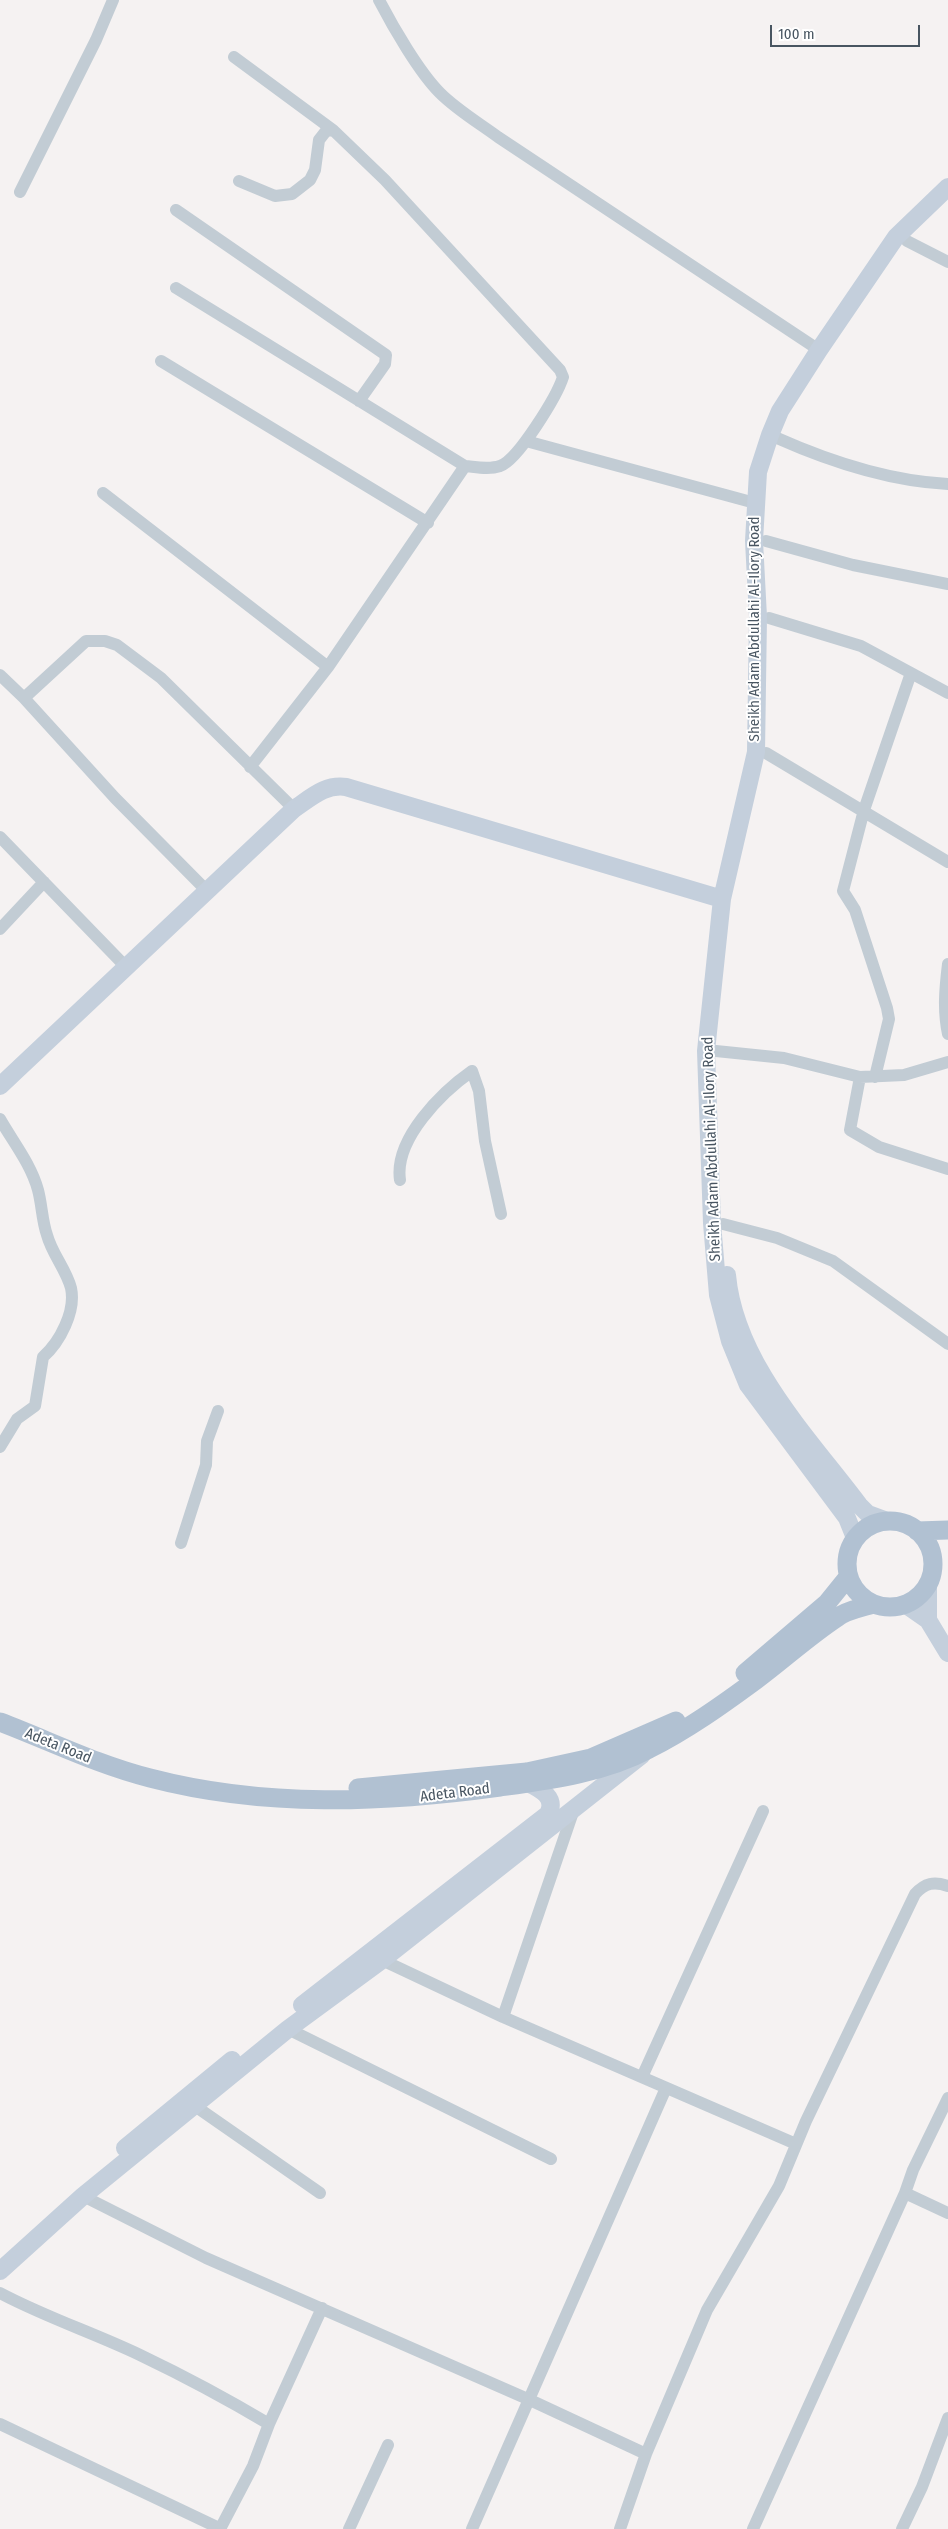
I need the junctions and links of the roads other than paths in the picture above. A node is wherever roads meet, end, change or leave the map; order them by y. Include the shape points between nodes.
1 (113, 0) edge
2 (379, 0) edge
3 (234, 57) dead end
4 (333, 130) junction
5 (239, 181) dead end
6 (948, 187) edge
7 (20, 192) dead end
8 (948, 201) edge
9 (176, 210) dead end
10 (906, 241) junction
11 (948, 262) edge
12 (176, 288) dead end
13 (839, 330) junction
14 (819, 350) junction
15 (161, 361) dead end
16 (359, 401) junction
17 (778, 438) junction
18 (526, 441) junction
19 (465, 466) junction
20 (948, 484) edge
21 (103, 493) dead end
22 (755, 503) junction
23 (428, 523) junction
24 (766, 541) junction
25 (948, 584) edge
26 (769, 618) junction
27 (763, 650) junction
28 (328, 667) junction
29 (911, 673) junction
30 (0, 675) edge
31 (948, 693) edge
32 (24, 698) junction
33 (766, 753) junction
34 (250, 767) junction
35 (294, 809) junction
36 (864, 810) junction
37 (0, 837) edge
38 (948, 862) edge
39 (44, 882) junction
40 (208, 892) junction
41 (722, 899) junction
42 (0, 929) edge
43 (948, 964) edge
44 (126, 967) junction
45 (948, 1034) edge
46 (716, 1051) junction
47 (948, 1062) edge
48 (860, 1077) junction
49 (875, 1077) junction
50 (0, 1086) edge
51 (0, 1119) edge
52 (948, 1168) edge
53 (400, 1180) dead end
54 (501, 1214) dead end
55 (723, 1224) junction
56 (720, 1250) junction
57 (948, 1344) edge
58 (218, 1411) dead end
59 (0, 1447) edge
60 (886, 1521) junction
61 (948, 1530) edge
62 (918, 1531) junction
63 (948, 1537) edge
64 (855, 1538) junction
65 (181, 1543) dead end
66 (935, 1571) edge
67 (848, 1577) junction
68 (873, 1604) junction
69 (905, 1604) junction
70 (928, 1620) junction
71 (948, 1653) edge
72 (0, 1711) edge
73 (0, 1722) edge
74 (648, 1750) junction
75 (528, 1783) junction
76 (290, 1793) junction
77 (763, 1811) dead end
78 (573, 1812) junction
79 (948, 1886) edge
80 (382, 1960) junction
81 (503, 2017) junction
82 (288, 2029) junction
83 (642, 2077) junction
84 (666, 2088) junction
85 (948, 2098) edge
86 (195, 2106) junction
87 (796, 2144) junction
88 (551, 2159) dead end
89 (320, 2193) dead end
90 (905, 2193) junction
91 (83, 2196) junction
92 (948, 2213) edge
93 (0, 2257) edge
94 (0, 2271) edge
95 (0, 2293) edge
96 (322, 2308) junction
97 (530, 2400) junction
98 (948, 2418) edge
99 (0, 2424) edge
100 (269, 2424) junction
101 (388, 2445) dead end
102 (646, 2454) junction
103 (475, 2528) edge
104 (220, 2529) edge
105 (349, 2529) edge
106 (620, 2529) edge
107 (753, 2529) edge
108 (902, 2529) edge

1 - 7 street
2 - 14 street via 427,76 440,93 460,109
3 - 4 street
4 - 5 street via 326,131 318,140 315,170 310,180 292,194 275,196
4 - 18 street via 385,180 560,370 561,383
6 - 13 street, Sheikh Adam Abdullahi Al-Ilory Road via 896,236
8 - 10 street, Sheikh Adam Abdullahi Al-Ilory Road
9 - 16 street via 386,355 385,364
10 - 11 street
10 - 13 street, Sheikh Adam Abdullahi Al-Ilory Road
12 - 16 street
13 - 14 street, Sheikh Adam Abdullahi Al-Ilory Road
13 - 17 street, Sheikh Adam Abdullahi Al-Ilory Road via 788,415
14 - 22 street, Sheikh Adam Abdullahi Al-Ilory Road via 780,411 758,472
15 - 23 street
16 - 19 street
17 - 20 street via 806,451 899,480
17 - 24 street, Sheikh Adam Abdullahi Al-Ilory Road via 765,503
18 - 19 street via 512,460 499,466
18 - 22 street
19 - 23 street
21 - 28 street
22 - 27 street, Sheikh Adam Abdullahi Al-Ilory Road
23 - 28 street
24 - 25 street via 853,565
24 - 26 street, Sheikh Adam Abdullahi Al-Ilory Road
26 - 27 street, Sheikh Adam Abdullahi Al-Ilory Road
26 - 29 street via 861,646
27 - 33 street, Sheikh Adam Abdullahi Al-Ilory Road
27 - 41 street, Sheikh Adam Abdullahi Al-Ilory Road via 756,752
28 - 34 street
29 - 31 street
29 - 36 street
30 - 32 street
32 - 34 street via 86,641 105,641 117,645 161,678
32 - 40 street via 115,798
33 - 36 street
33 - 46 street, Sheikh Adam Abdullahi Al-Ilory Road via 733,899
34 - 35 street
35 - 40 street
35 - 41 street via 326,787 346,787
36 - 38 street
36 - 49 street via 843,892 856,910 887,1008 889,1020
37 - 39 street
39 - 42 street
39 - 44 street
40 - 44 street
41 - 56 street, Sheikh Adam Abdullahi Al-Ilory Road via 706,1051
43 - 45 street via 944,1001
44 - 50 street
46 - 48 street via 784,1058
46 - 55 street, Sheikh Adam Abdullahi Al-Ilory Road
47 - 49 street via 904,1075
48 - 49 street
48 - 52 street via 850,1130 879,1147
51 - 59 street via 24,1157 38,1189 47,1237 70,1288 71,1299 61,1334 54,1347 43,1356 35,1406 17,1420
53 - 54 street via 404,1152 413,1132 451,1086 472,1071 479,1091 487,1150
55 - 56 street, Sheikh Adam Abdullahi Al-Ilory Road
55 - 57 street via 777,1238 833,1261
56 - 60 street, Sheikh Adam Abdullahi Al-Ilory Road via 743,1335 761,1376 859,1505 868,1514
56 - 64 street, Sheikh Adam Abdullahi Al-Ilory Road via 718,1295 730,1341 748,1385 847,1518
58 - 65 street via 207,1441 206,1465
60 - 62 main road via 903,1523
60 - 64 main road via 870,1526
61 - 62 main road
62 - 66 main road via 928,1544
63 - 66 main road
64 - 67 main road via 847,1557
66 - 69 main road via 919,1596
66 - 70 street
67 - 68 main road via 859,1594
67 - 76 main road, Adeta Road via 827,1603 747,1672 693,1712 591,1758 527,1772 376,1788
68 - 69 main road via 889,1607
68 - 74 main road, Adeta Road via 840,1615 698,1721
69 - 70 street
70 - 71 street
72 - 76 main road, Adeta Road via 121,1757 180,1774
73 - 76 main road, Adeta Road via 78,1755 148,1778 242,1796
74 - 75 main road, Adeta Road via 605,1767
74 - 78 street
75 - 76 main road, Adeta Road via 396,1800
75 - 93 street via 546,1793 551,1801 548,1814 162,2116 32,2225
77 - 83 street
78 - 80 street
78 - 81 street
79 - 87 street via 930,1883 915,1894
80 - 81 street
80 - 82 street
81 - 83 street
82 - 86 street
82 - 88 street
83 - 84 street
84 - 87 street
84 - 97 street
85 - 90 street
86 - 89 street
86 - 91 street
87 - 102 street via 779,2186 707,2310
90 - 92 street
90 - 107 street
91 - 94 street
91 - 96 street via 206,2258
95 - 100 street via 27,2308 140,2355
96 - 97 street
96 - 100 street
97 - 102 street
97 - 103 street
98 - 108 street
99 - 104 street
100 - 104 street via 253,2466
101 - 105 street
102 - 106 street

